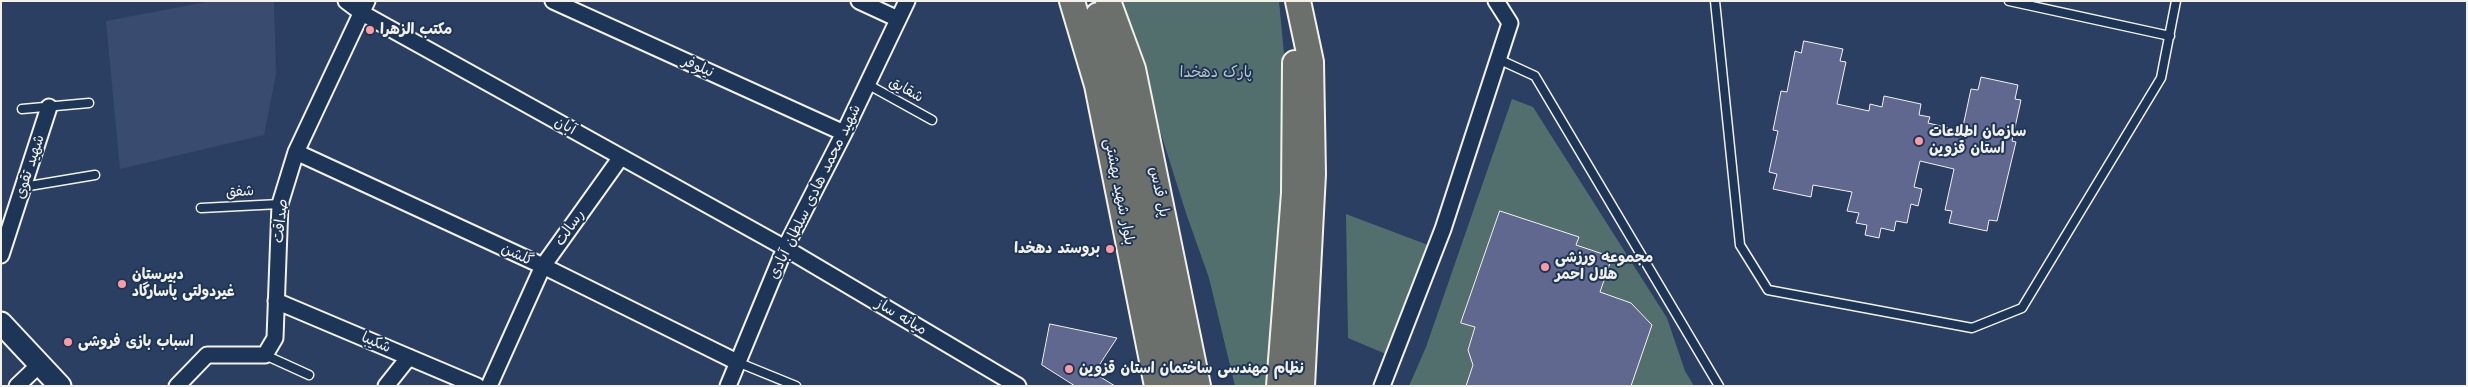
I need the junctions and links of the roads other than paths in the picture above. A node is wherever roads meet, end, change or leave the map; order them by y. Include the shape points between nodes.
1 (346, 1) edge
2 (552, 1) edge
3 (859, 1) edge
4 (907, 1) edge
5 (1072, 1) edge
6 (1094, 1) edge
7 (1108, 1) edge
8 (1496, 1) edge
9 (1715, 1) edge
10 (2009, 1) edge
11 (2176, 1) edge
12 (365, 7) edge
13 (1300, 8) edge
14 (898, 20) junction
15 (2170, 36) junction
16 (1498, 59) junction
17 (867, 84) junction
18 (90, 103) dead end
19 (49, 106) junction
20 (22, 109) dead end
21 (932, 120) dead end
22 (844, 133) junction
23 (296, 152) junction
24 (621, 157) junction
25 (95, 176) dead end
26 (23, 187) junction
27 (280, 204) junction
28 (201, 208) dead end
29 (785, 248) junction
30 (1, 255) edge
31 (543, 266) junction
32 (276, 301) junction
33 (1, 324) edge
34 (264, 355) junction
35 (409, 357) junction
36 (737, 362) junction
37 (40, 364) junction
38 (309, 375) dead end
39 (18, 386) edge
40 (60, 386) edge
41 (177, 386) edge
42 (386, 386) edge
43 (477, 386) edge
44 (489, 386) edge
45 (728, 386) edge
46 (796, 386) edge
47 (1018, 386) edge
48 (1157, 386) edge
49 (1175, 386) edge
50 (1198, 386) edge
51 (1279, 386) edge
52 (1302, 386) edge
53 (1382, 386) edge
54 (1719, 386) edge

1 - 12 street, آبان
2 - 22 street, نیلوفر
3 - 14 street
4 - 14 street, شهید محمد هادی سلطان آبادی
5 - 48 main road, بلوار شهید بهشتی via 1097,85
6 - 49 main road, پل قدس via 1118,83
7 - 50 main road, پل قدس via 1133,69
8 - 16 street via 1510,23
9 - 15 lane via 1740,245 1768,290 1972,328 2022,308 2161,78
10 - 15 lane
11 - 15 lane
12 - 23 street, صداقت
12 - 24 street, آبان
13 - 51 main road via 1295,62 1294,193
13 - 52 main road via 1310,62 1313,174
14 - 17 street, شهید محمد هادی سلطان آبادی
16 - 53 street via 1443,230
16 - 54 lane via 1535,76
17 - 21 lane, شقایق
17 - 22 street, شهید محمد هادی سلطان آبادی
18 - 19 lane
19 - 20 lane
19 - 26 street, شهید تقوی
22 - 29 street, شهید محمد هادی سلطان آبادی
23 - 27 street, صداقت
23 - 31 street, گلشن
24 - 29 street, آبان
24 - 31 street, رسالت
25 - 26 lane
26 - 30 street, شهید تقوی
27 - 28 lane, شفق
27 - 32 street, صداقت
29 - 36 street, شهید محمد هادی سلطان آبادی
29 - 47 street, میانه ساز
31 - 36 street, گلشن
31 - 44 street, رسالت
32 - 34 street, صداقت via 275,338
32 - 35 street, شکیبا
33 - 37 main road
34 - 38 lane
34 - 41 street via 208,355
35 - 42 street
35 - 43 street, شکیبا
36 - 45 street, شهید محمد هادی سلطان آبادی
36 - 46 lane
37 - 39 street
37 - 40 main road

